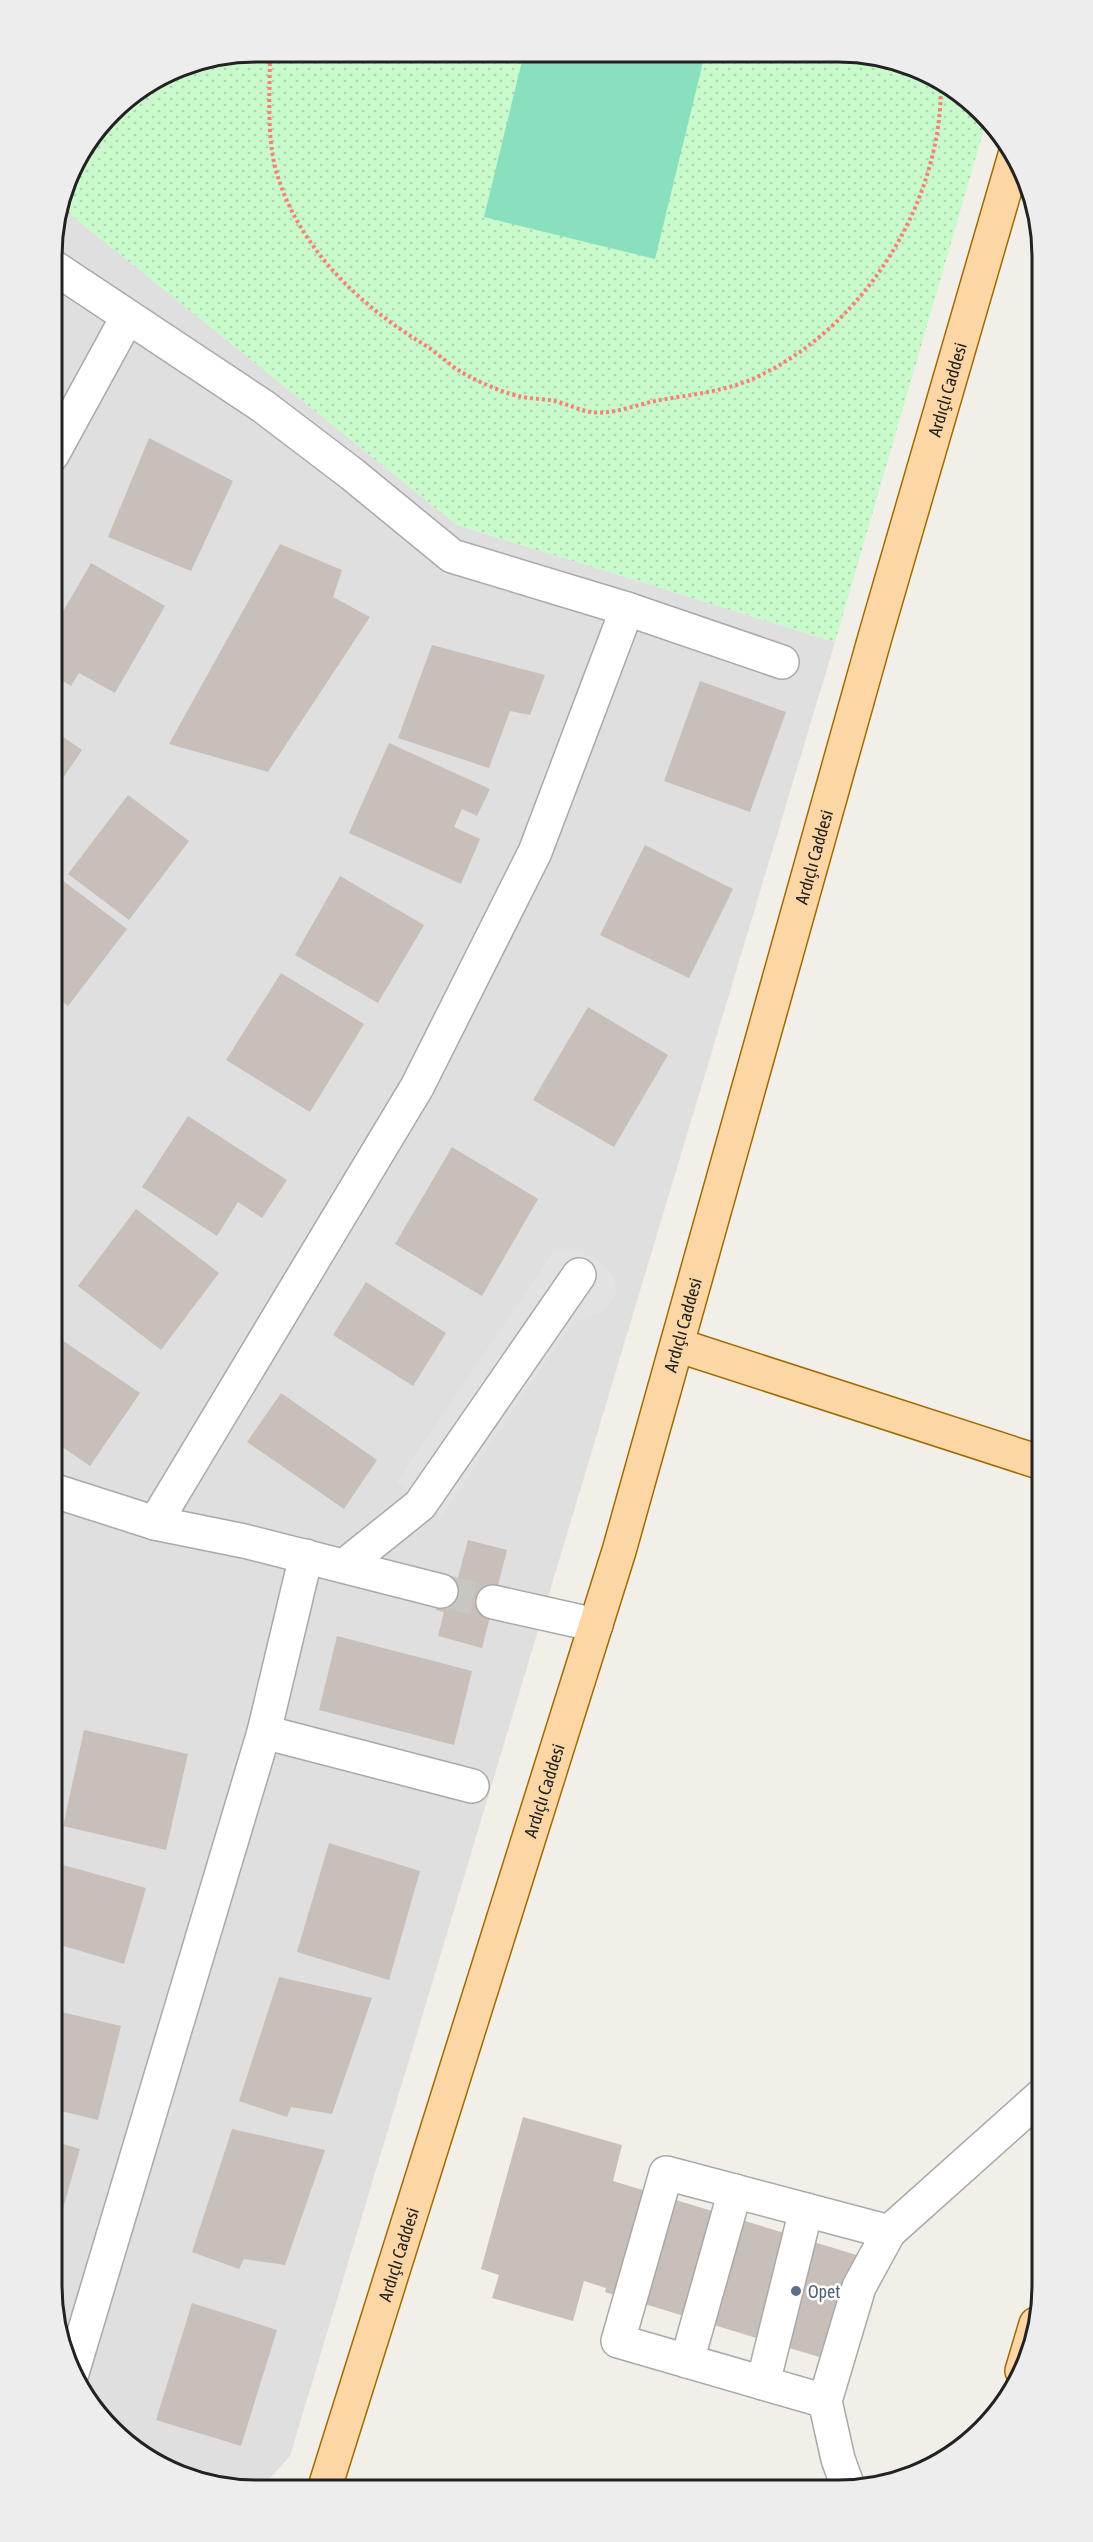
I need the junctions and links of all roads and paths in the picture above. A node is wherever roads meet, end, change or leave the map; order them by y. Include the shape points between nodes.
1 (270, 62) edge
2 (940, 92) edge
3 (1011, 169) edge
4 (62, 273) edge
5 (127, 318) junction
6 (62, 437) edge
7 (627, 609) junction
8 (782, 662) dead end
9 (579, 1275) dead end
10 (677, 1345) junction
11 (1031, 1460) edge
12 (62, 1493) edge
13 (155, 1523) junction
14 (306, 1556) junction
15 (344, 1566) junction
16 (441, 1591) tunnel mouth
17 (493, 1602) tunnel mouth
18 (596, 1625) junction
19 (264, 1731) junction
20 (472, 1786) dead end
21 (1031, 2105) edge
22 (735, 2192) junction
23 (806, 2210) junction
24 (889, 2232) junction
25 (76, 2360) edge
26 (687, 2361) junction
27 (763, 2383) junction
28 (825, 2401) junction
29 (327, 2480) edge
30 (845, 2480) edge

1 - 2 path via 276,173 300,225 323,260 359,298 466,375 520,397 552,400 593,412 706,393 762,375 804,349 837,319 884,263 914,216 934,156
3 - 10 main road, Ardıçlı Caddesi
4 - 5 street
5 - 6 street
5 - 7 street via 264,408 452,556
7 - 8 street
7 - 13 street via 535,852 417,1087
9 - 15 street via 420,1505
10 - 11 main road
10 - 18 main road, Ardıçlı Caddesi
12 - 13 street
13 - 14 street
14 - 15 street
14 - 19 street
15 - 16 street
17 - 18 street
18 - 29 main road, Ardıçlı Caddesi
19 - 20 street
19 - 25 street
21 - 24 street
22 - 23 street
22 - 26 street
22 - 26 street via 666,2173 624,2318 618,2341
23 - 24 street
23 - 27 street
24 - 28 street via 859,2287
26 - 27 street
27 - 28 street
28 - 30 street

